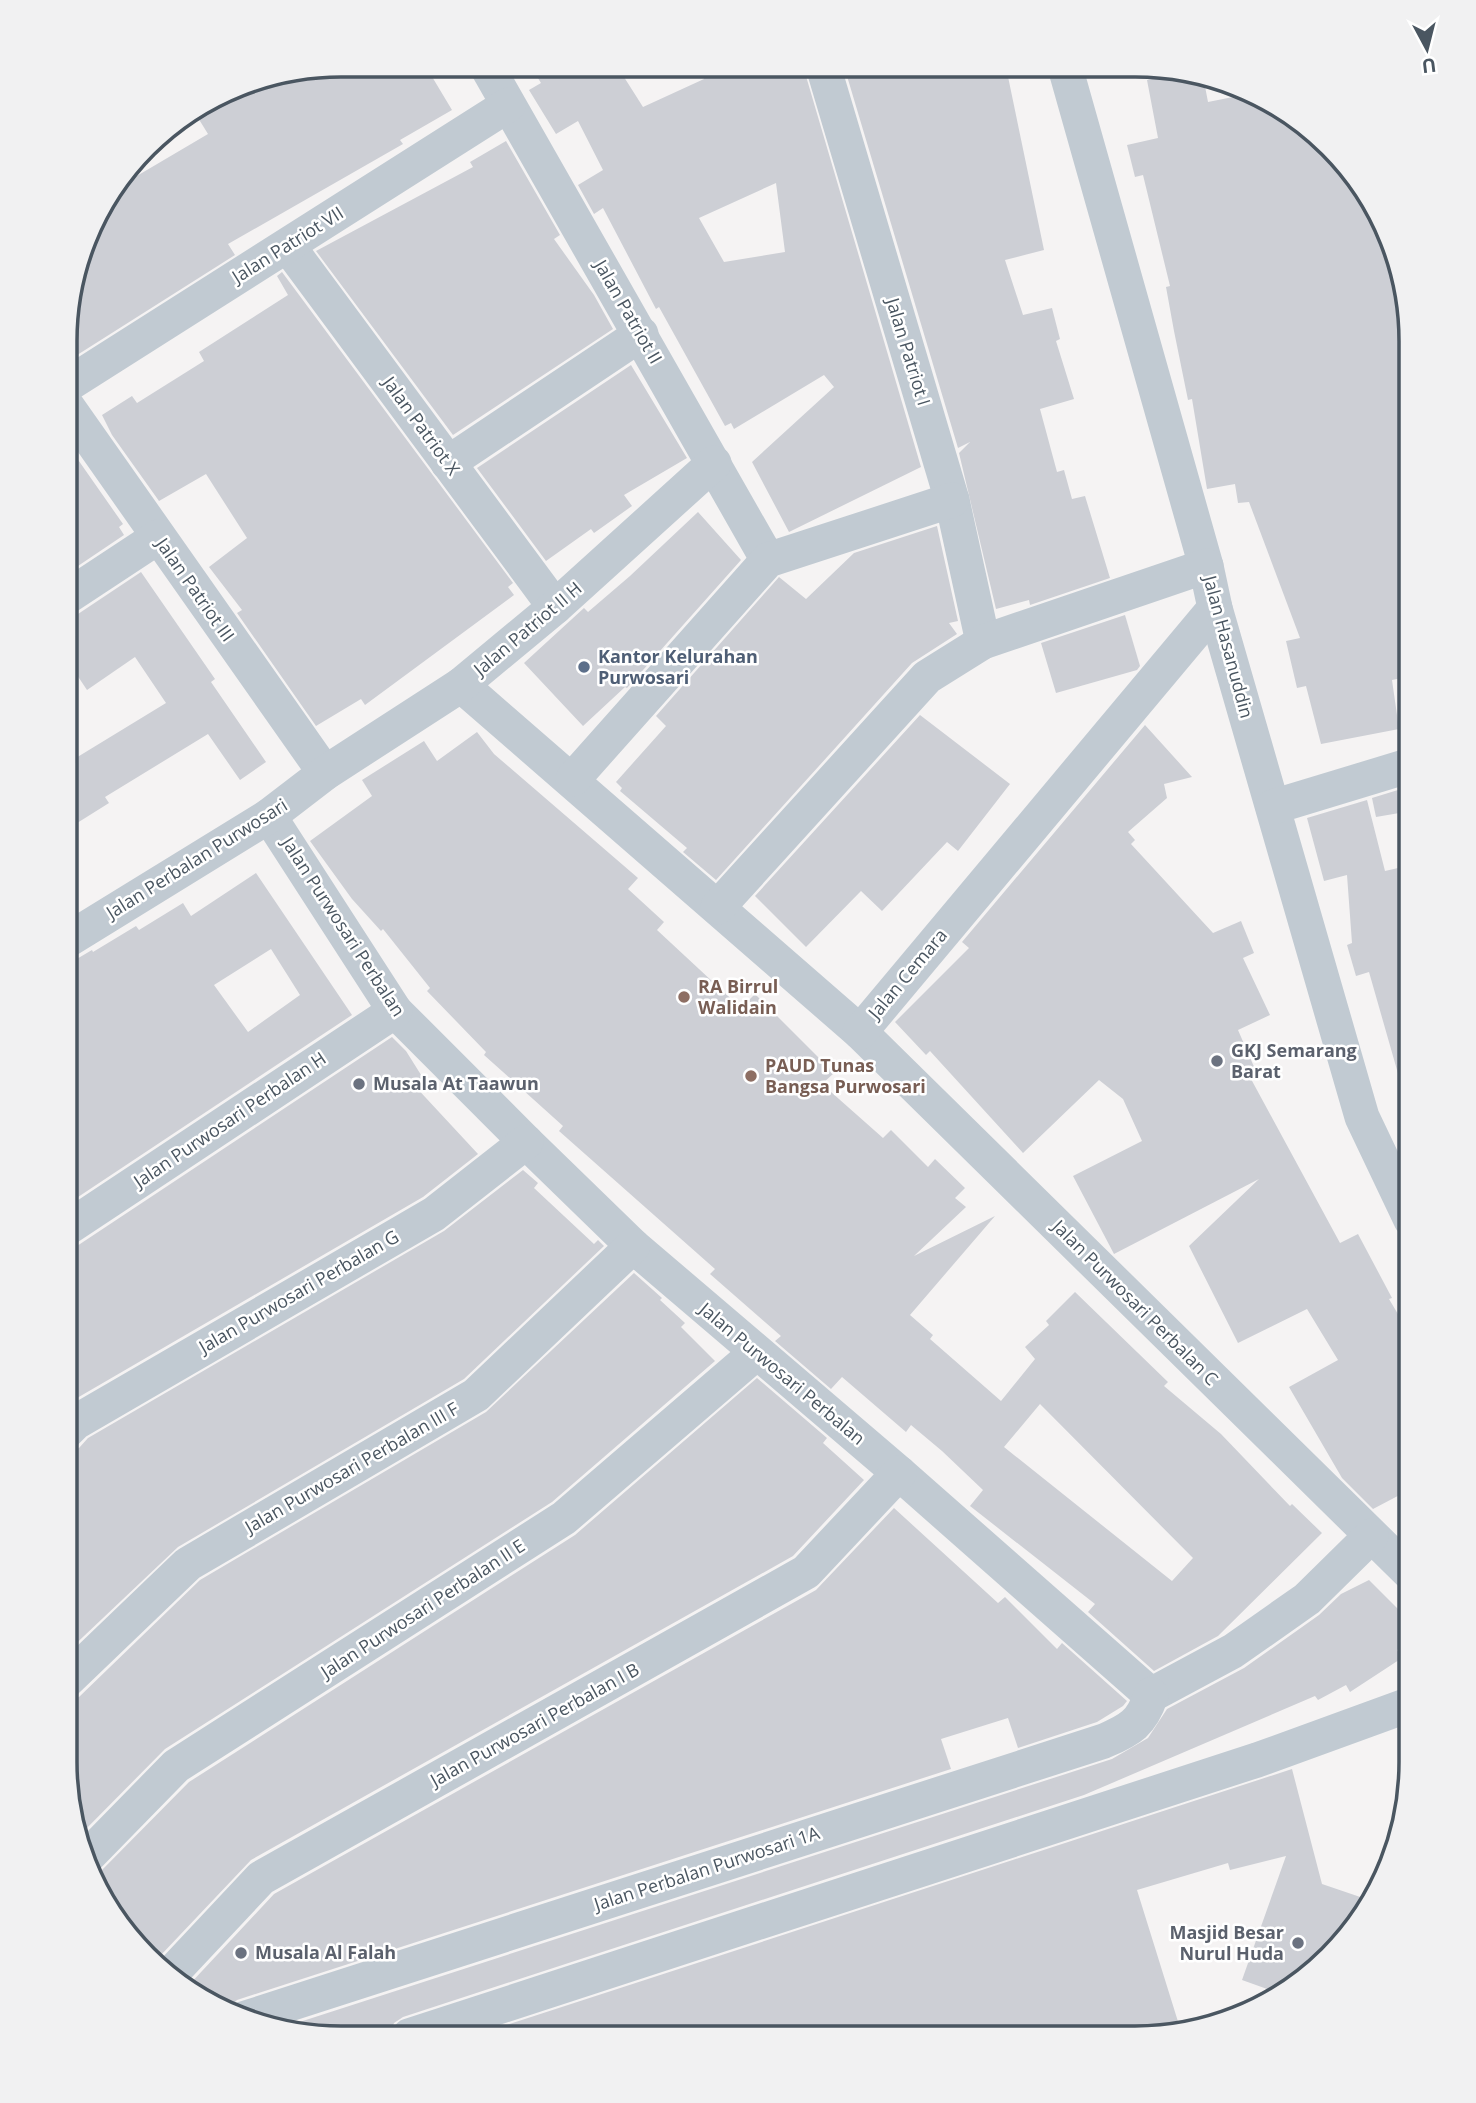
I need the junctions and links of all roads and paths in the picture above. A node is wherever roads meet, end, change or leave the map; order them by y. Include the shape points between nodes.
1 (493, 77) edge
2 (825, 77) edge
3 (1068, 77) edge
4 (508, 105) junction
5 (288, 246) junction
6 (641, 334) junction
7 (77, 379) edge
8 (77, 420) edge
9 (448, 463) junction
10 (714, 463) junction
11 (953, 500) junction
12 (158, 537) junction
13 (768, 561) junction
14 (1206, 566) junction
15 (77, 590) edge
16 (555, 607) junction
17 (1215, 608) junction
18 (983, 642) junction
19 (461, 685) junction
20 (1399, 769) edge
21 (325, 773) junction
22 (573, 779) junction
23 (1273, 807) junction
24 (269, 816) junction
25 (718, 907) junction
26 (77, 935) edge
27 (395, 1011) junction
28 (860, 1032) junction
29 (526, 1142) junction
30 (1399, 1195) edge
31 (77, 1222) edge
32 (632, 1246) junction
33 (756, 1353) junction
34 (77, 1421) edge
35 (899, 1473) junction
36 (1371, 1536) junction
37 (1399, 1563) edge
38 (77, 1670) edge
39 (1151, 1695) junction
40 (1399, 1708) edge
41 (93, 1851) edge
42 (181, 1972) edge
43 (261, 2013) edge
44 (440, 2026) edge

1 - 4 street, Jalan Patriot II
2 - 11 street, Jalan Patriot I
3 - 14 street, Jalan Hasanuddin
4 - 5 street, Jalan Patriot VII
4 - 6 street, Jalan Patriot II
5 - 7 street, Jalan Patriot VII
5 - 9 street, Jalan Patriot X
6 - 9 street
6 - 10 street, Jalan Patriot II
8 - 12 street, Jalan Patriot III
9 - 16 street, Jalan Patriot X
10 - 13 street, Jalan Patriot II
10 - 16 street, Jalan Patriot II H
11 - 13 street
11 - 18 street, Jalan Patriot I
12 - 15 street
12 - 21 street, Jalan Patriot III
13 - 22 street
14 - 17 street, Jalan Hasanuddin
14 - 18 street
16 - 19 street, Jalan Patriot II H
17 - 23 street, Jalan Hasanuddin
17 - 28 street, Jalan Cemara
18 - 25 street via 928,677
19 - 21 street, Jalan Patriot II H
19 - 22 street, Jalan Cemara
20 - 23 street
21 - 24 street, Jalan Perbalan Purwosari
22 - 25 street, Jalan Cemara
23 - 30 street, Jalan Hasanuddin via 1362,1117
24 - 26 street, Jalan Perbalan Purwosari
24 - 27 street, Jalan Purwosari Perbalan
25 - 28 street, Jalan Cemara
27 - 29 street, Jalan Purwosari Perbalan
27 - 31 street, Jalan Purwosari Perbalan H
28 - 36 street, Jalan Purwosari Perbalan C
29 - 32 street, Jalan Purwosari Perbalan
29 - 34 street, Jalan Purwosari Perbalan G via 434,1214
32 - 33 street, Jalan Purwosari Perbalan
32 - 38 street, Jalan Purwosari Perbalan III F via 476,1395 188,1564
33 - 35 street, Jalan Purwosari Perbalan
33 - 41 street, Jalan Purwosari Perbalan II E via 564,1518 176,1766
35 - 39 street, Jalan Purwosari Perbalan
35 - 42 street, Jalan Purwosari Perbalan I B via 806,1572 261,1878
36 - 37 street, Jalan Purwosari Perbalan C
36 - 39 street via 1307,1599 1233,1651
39 - 43 street, Jalan Perbalan Purwosari 1A via 1145,1715 1135,1726 1104,1741
40 - 44 street via 1256,1760

